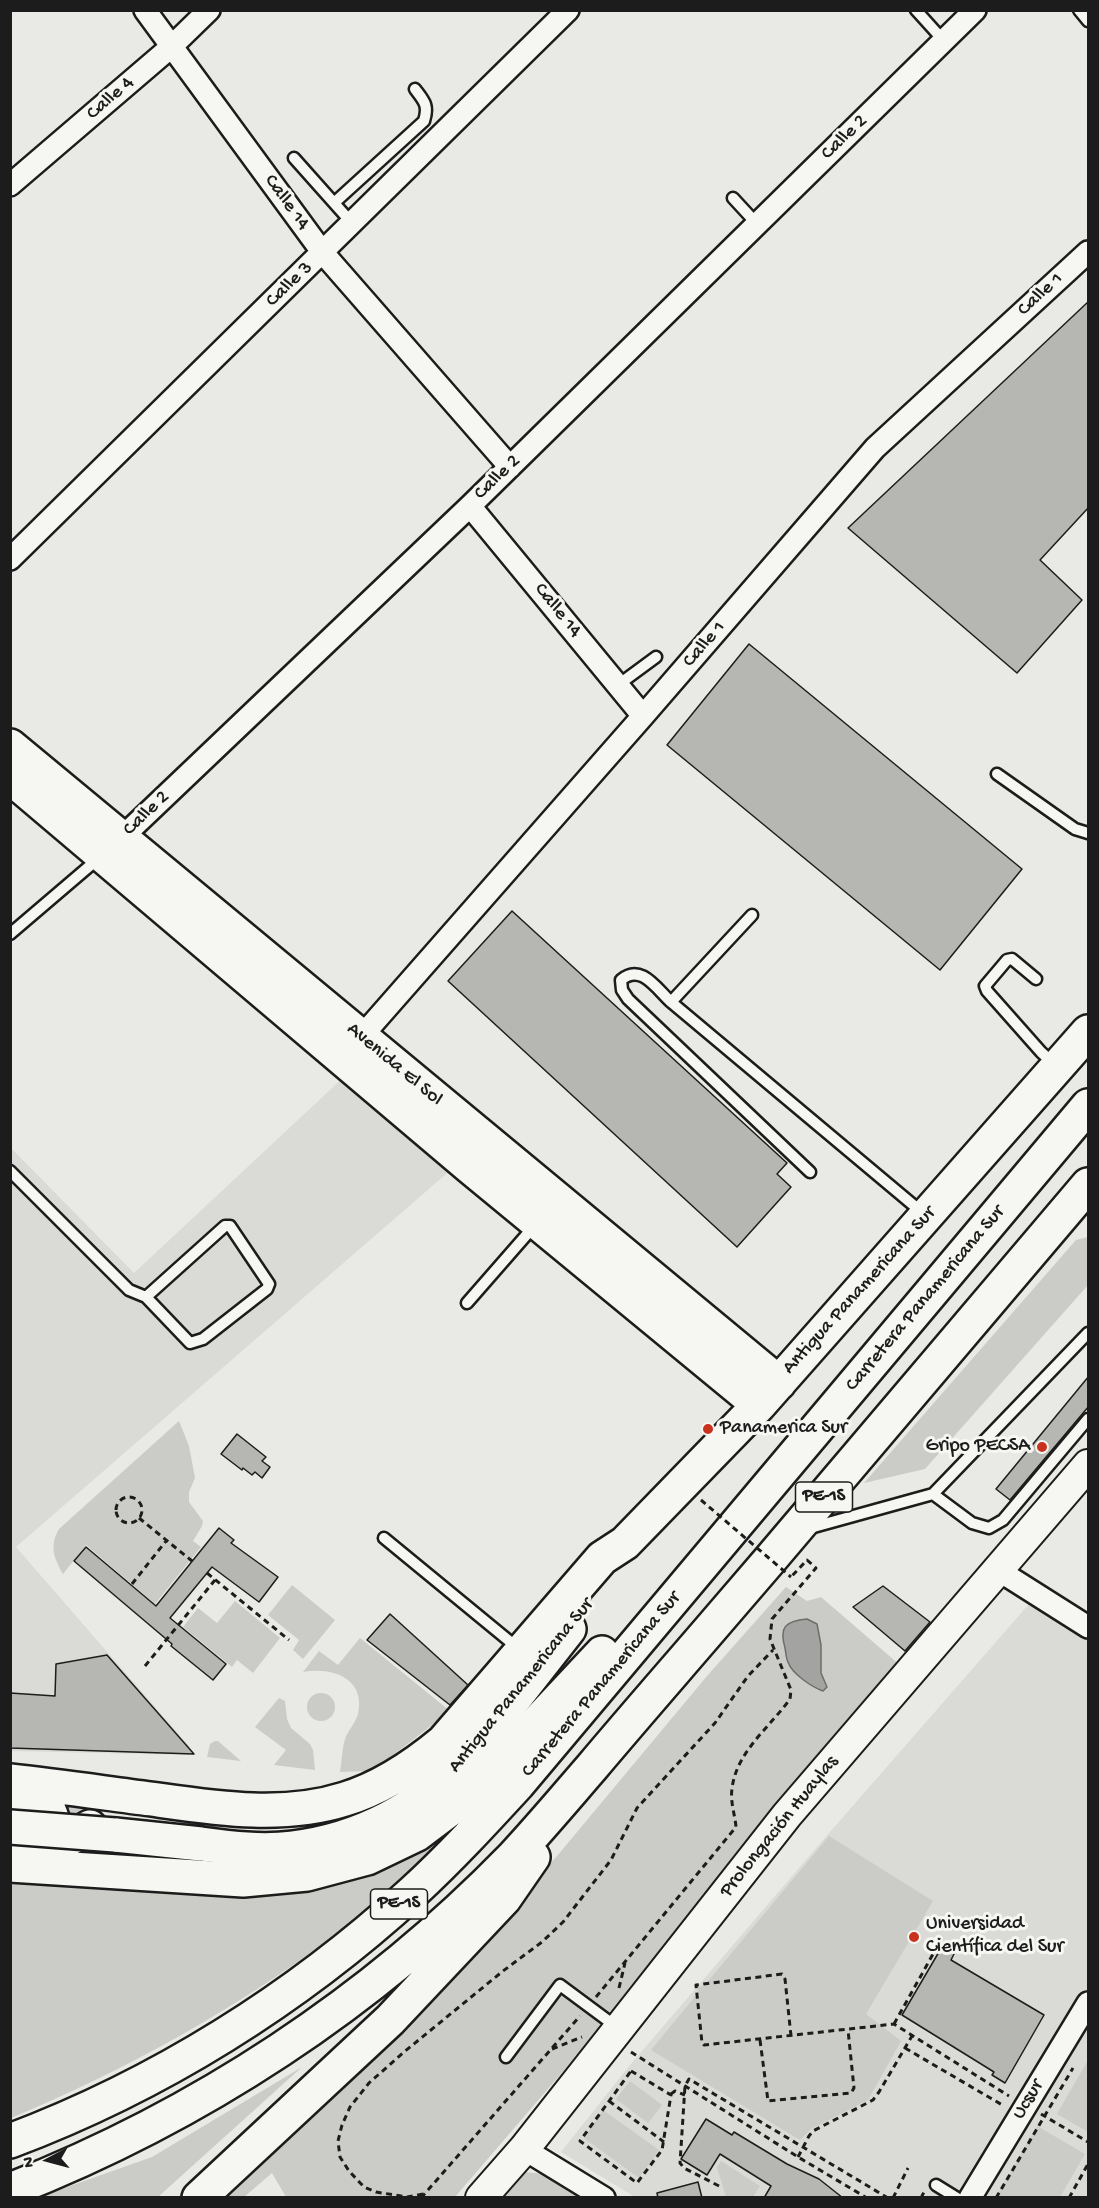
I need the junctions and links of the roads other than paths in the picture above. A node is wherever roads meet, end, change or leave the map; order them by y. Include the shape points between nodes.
1 (145, 10) edge
2 (209, 10) edge
3 (568, 10) edge
4 (916, 10) edge
5 (975, 10) edge
6 (1079, 10) edge
7 (1089, 21) edge
8 (944, 41) junction
9 (171, 47) junction
10 (415, 89) dead end
11 (294, 158) dead end
12 (10, 185) edge
13 (733, 198) dead end
14 (334, 203) junction
15 (351, 222) junction
16 (757, 225) junction
17 (1089, 252) edge
18 (323, 253) junction
19 (510, 467) junction
20 (470, 506) junction
21 (10, 559) edge
22 (656, 657) dead end
23 (618, 685) junction
24 (643, 716) junction
25 (10, 746) edge
26 (997, 774) dead end
27 (10, 777) edge
28 (1089, 833) edge
29 (111, 847) junction
30 (752, 915) dead end
31 (10, 934) edge
32 (1036, 979) dead end
33 (671, 1002) junction
34 (1089, 1032) edge
35 (351, 1048) junction
36 (1058, 1068) junction
37 (1089, 1106) edge
38 (810, 1172) dead end
39 (11, 1173) edge
40 (1089, 1185) edge
41 (1089, 1211) edge
42 (927, 1216) junction
43 (537, 1223) junction
44 (1040, 1243) junction
45 (146, 1297) junction
46 (467, 1303) dead end
47 (1089, 1334) edge
48 (769, 1394) junction
49 (1089, 1419) edge
50 (1089, 1465) edge
51 (933, 1494) junction
52 (795, 1532) junction
53 (384, 1538) dead end
54 (625, 1543) junction
55 (705, 1563) junction
56 (998, 1570) junction
57 (1089, 1627) edge
58 (522, 1651) junction
59 (10, 1781) edge
60 (10, 1798) edge
61 (152, 1799) junction
62 (557, 1806) junction
63 (10, 1827) edge
64 (19, 1857) edge
65 (1089, 2003) edge
66 (614, 2033) junction
67 (506, 2057) dead end
68 (10, 2141) edge
69 (524, 2149) junction
70 (936, 2185) dead end
71 (10, 2190) edge
72 (199, 2198) edge
73 (481, 2198) edge
74 (604, 2198) edge
75 (957, 2198) edge
76 (970, 2198) edge

1 - 9 street, Calle 14
2 - 9 street, Calle 4
3 - 15 street, Calle 3
4 - 8 lane
5 - 8 street, Calle 2
6 - 7 lane
8 - 16 street, Calle 2
9 - 12 street, Calle 4
9 - 18 street, Calle 14
10 - 14 lane via 428,110 424,120
11 - 14 lane
13 - 16 lane
14 - 15 lane
15 - 18 street, Calle 3
16 - 19 street, Calle 2
17 - 24 street, Calle 1 via 875,448
18 - 19 street, Calle 14
18 - 21 street, Calle 3
19 - 20 street, Calle 2
20 - 23 street, Calle 14
20 - 29 street, Calle 2
22 - 23 lane
23 - 24 street, Calle 14
24 - 35 street, Calle 1
25 - 29 main road, Avenida El Sol
26 - 28 lane via 1075,829
27 - 29 main road, Avenida El Sol
29 - 31 lane, Calle 2
29 - 35 main road, Avenida El Sol
30 - 33 lane
32 - 36 lane via 1007,960 985,986
33 - 38 lane via 636,973 621,981 628,999
33 - 42 lane
34 - 36 main road, Antigua Panamericana Sur
35 - 43 main road, Avenida El Sol
35 - 48 main road, Avenida El Sol
36 - 42 main road, Antigua Panamericana Sur
37 - 55 main road, Carretera Panamericana Sur / PE-1S
39 - 45 lane via 129,1290
40 - 44 main road, PE-1S
41 - 44 main road
42 - 48 main road, Antigua Panamericana Sur
43 - 46 lane
43 - 48 main road, Avenida El Sol
44 - 52 main road, PE-1S
45 - 45 lane via 190,1343 203,1339 269,1284 230,1226 225,1226
47 - 51 lane
48 - 54 main road, Antigua Panamericana Sur
49 - 51 lane via 1003,1520 989,1528 972,1523
50 - 56 street, Prolongación Huaylas
51 - 52 lane
52 - 62 main road, PE-1S
53 - 58 lane
54 - 58 main road, Antigua Panamericana Sur via 602,1558
54 - 63 main road, Antigua Panamericana Sur, bridge via 616,1570 467,1759 397,1815 348,1837 290,1849 229,1848
55 - 64 main road via 620,1634 470,1794 436,1821 386,1850 307,1874 243,1880
55 - 68 main road, Carretera Panamericana Sur / PE-1S via 504,1800 415,1891 370,1930 276,2001 190,2055 86,2110
56 - 57 street
56 - 66 street, Prolongación Huaylas via 787,1815
58 - 61 main road, Antigua Panamericana Sur via 443,1742 419,1762 371,1790 323,1805 271,1811 221,1809
59 - 61 main road, Antigua Panamericana Sur
60 - 64 main road via 41,1803 53,1823 48,1839
61 - 64 main road via 115,1813 58,1845
62 - 71 main road, PE-1S via 514,1856 441,1925 316,2026 251,2070 172,2115
62 - 72 main road via 528,1866 490,1915 390,2020
65 - 76 street, Ucsur via 1017,2107
66 - 67 lane via 560,1985
66 - 69 street, Prolongación Huaylas
69 - 73 street, Prolongación Huaylas
69 - 74 street
70 - 75 lane

